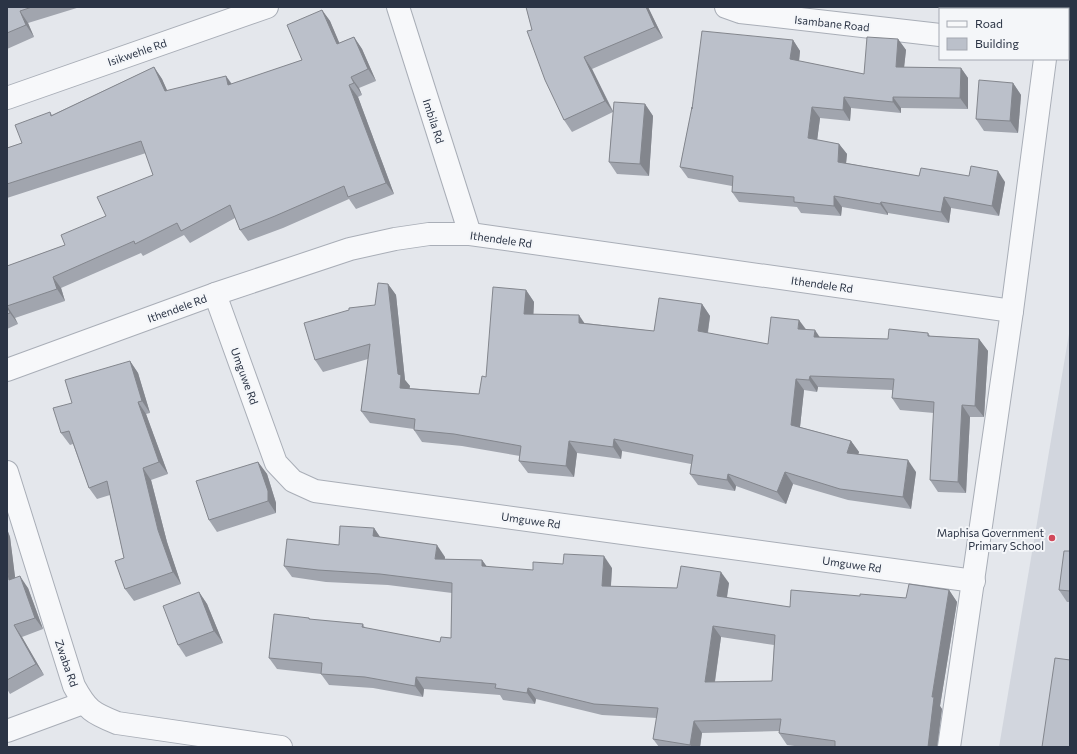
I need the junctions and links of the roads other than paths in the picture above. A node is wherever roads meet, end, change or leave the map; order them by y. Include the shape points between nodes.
1 (267, 7) edge
2 (398, 7) edge
3 (726, 7) edge
4 (939, 35) edge
5 (1045, 60) edge
6 (7, 98) edge
7 (470, 234) junction
8 (216, 294) junction
9 (1012, 311) junction
10 (7, 370) edge
11 (7, 472) edge
12 (974, 580) junction
13 (83, 703) junction
14 (7, 731) edge
15 (281, 747) edge
16 (949, 747) edge

1 - 6 street, Isikwehle Rd
2 - 7 street, Imbila Rd
3 - 4 street, Isambane Road via 740,12
5 - 9 street
7 - 8 street, Ithendele Rd via 429,234 350,249
7 - 9 street, Ithendele Rd
8 - 10 street, Ithendele Rd
8 - 12 street, Umguwe Rd via 276,463 292,481 315,491
9 - 12 street
11 - 13 street, Zwaba Rd via 74,686
12 - 16 street
13 - 14 street
13 - 15 street, Zwaba Rd via 97,715 117,723

